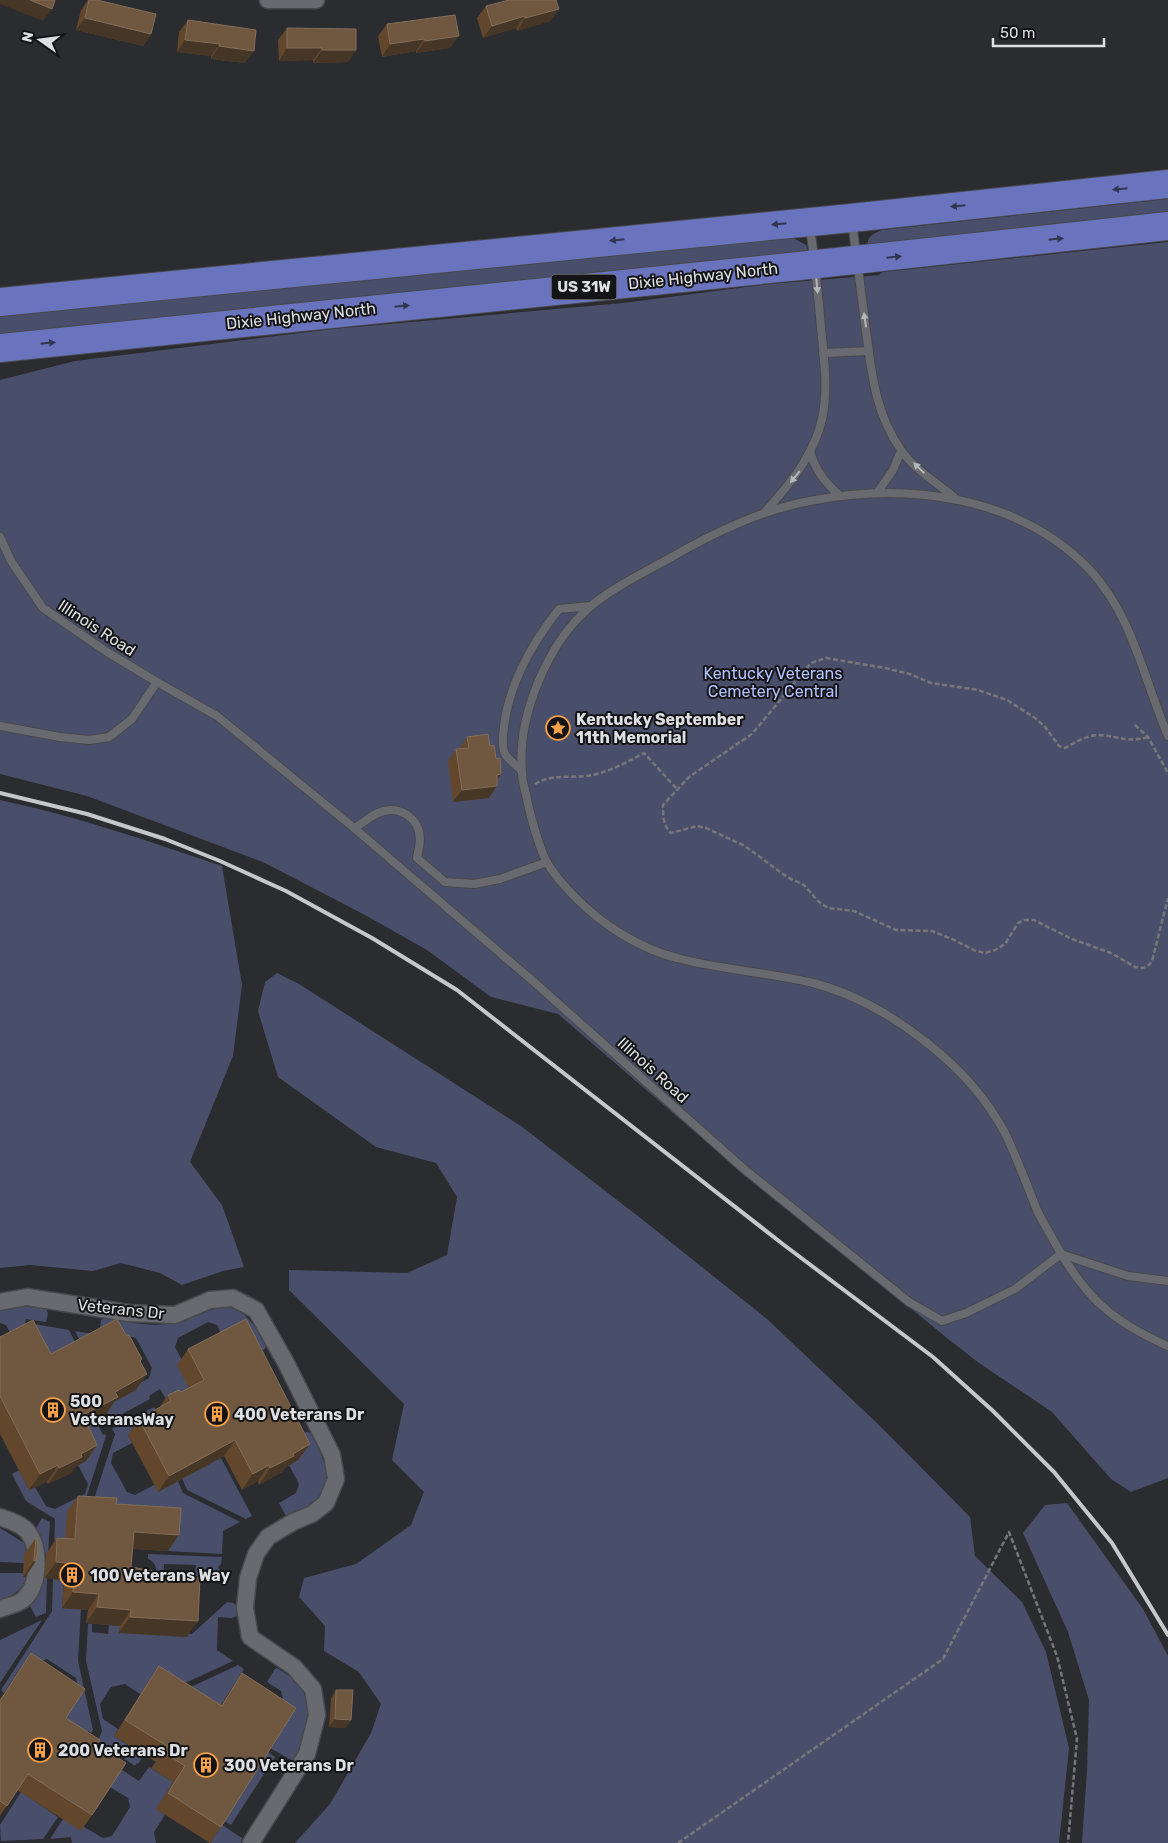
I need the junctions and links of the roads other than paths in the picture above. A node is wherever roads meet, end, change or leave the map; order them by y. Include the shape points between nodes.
1 (268, 0) edge
2 (316, 0) edge
3 (1168, 184) edge
4 (851, 218) junction
5 (810, 221) junction
6 (1168, 226) edge
7 (857, 261) junction
8 (815, 265) junction
9 (0, 302) edge
10 (0, 348) edge
11 (868, 351) junction
12 (824, 353) junction
13 (901, 451) junction
14 (810, 452) junction
15 (877, 493) junction
16 (840, 496) junction
17 (957, 499) junction
18 (764, 514) junction
19 (0, 537) edge
20 (591, 606) junction
21 (157, 682) junction
22 (0, 726) edge
23 (1168, 736) edge
24 (522, 770) junction
25 (354, 828) junction
26 (547, 862) junction
27 (1061, 1254) junction
28 (1168, 1281) edge
29 (0, 1302) edge
30 (1168, 1346) edge
31 (0, 1517) edge
32 (0, 1608) edge
33 (251, 1843) edge

1 - 2 street
3 -> 4 highway
4 - 5 highway
4 - 7 lane
5 - 8 lane
5 -> 9 highway
7 -> 6 highway, Dixie Highway North / US 31W
7 - 8 highway, Dixie Highway North / US 31W
11 -> 7 lane
10 -> 8 highway, Dixie Highway North / US 31W
8 -> 12 lane
11 - 12 lane
11 - 13 lane via 878,406
12 - 14 lane via 824,407 820,429
13 - 15 lane
17 -> 13 lane
14 - 16 lane via 823,480
14 -> 18 lane
15 - 16 lane
15 - 17 lane
16 - 18 lane
17 - 23 lane via 978,503 1028,523 1066,548 1092,573 1114,601 1133,641
18 - 20 lane via 701,540
19 - 21 lane, lllinois Road via 11,561 43,608
20 - 24 lane via 555,648 539,679 523,739
20 - 24 lane via 559,609 539,634 515,683 503,745 504,753
21 - 22 lane via 132,720 109,737 89,740
21 - 25 lane, lllinois Road via 217,716
24 - 26 lane via 529,809
25 - 26 lane via 379,813 406,813 415,823 420,839 417,858 445,882 474,884
25 - 27 lane, Illinois Road via 534,982 744,1169 909,1302 942,1321 1015,1289
26 - 27 lane via 572,895 598,919 632,940 673,958 813,983 871,1005 900,1022 954,1065 979,1094 1003,1131 1040,1216
27 - 28 lane via 1128,1276
27 - 30 lane via 1086,1292 1113,1316
29 - 33 street, Veterans Dr via 27,1297 119,1312 168,1315 210,1300 233,1298 256,1310 332,1455 336,1478 326,1503 268,1537 256,1554 248,1578 245,1608 250,1636 294,1667 313,1689 317,1715 307,1754
31 - 32 street via 27,1531 36,1554 33,1588 24,1600

